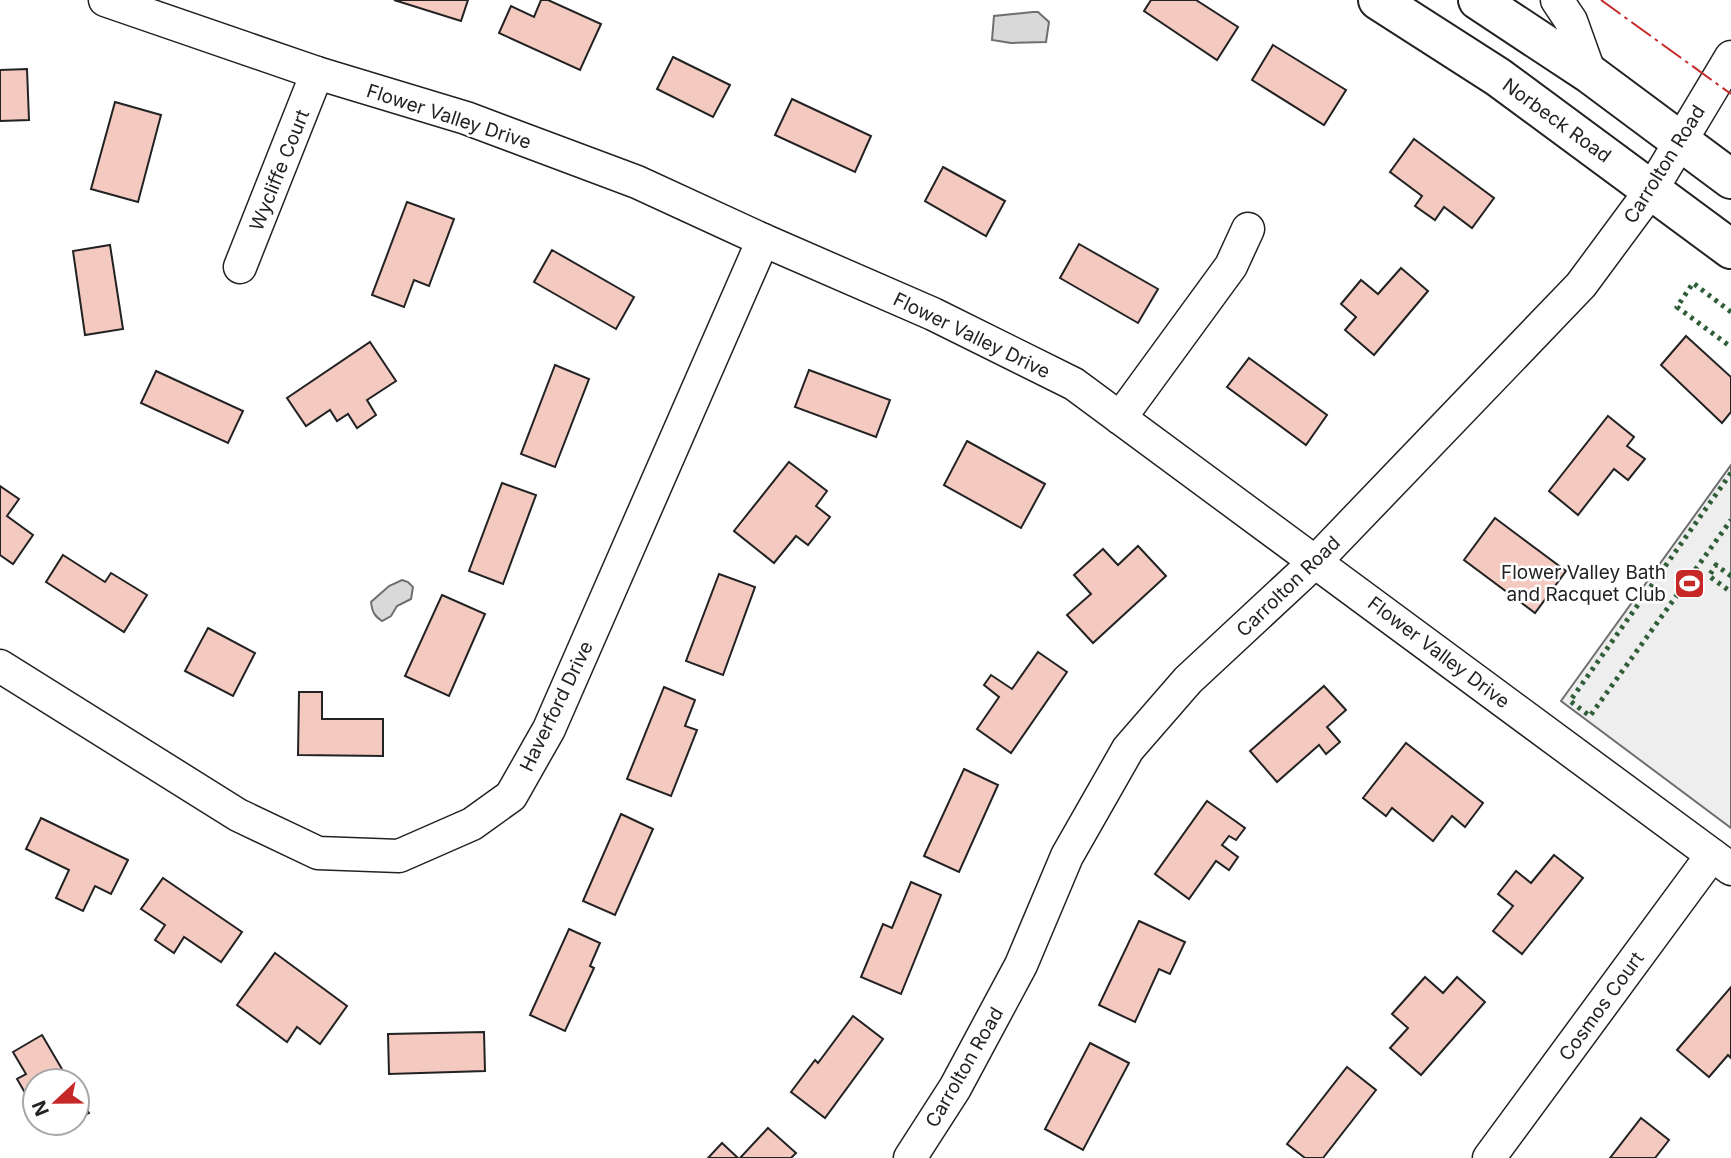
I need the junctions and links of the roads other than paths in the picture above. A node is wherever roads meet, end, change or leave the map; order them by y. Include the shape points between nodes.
1 (105, 0) edge
2 (1378, 0) edge
3 (1478, 0) edge
4 (1557, 0) edge
5 (317, 73) junction
6 (1590, 74) junction
7 (1727, 78) edge
8 (1681, 141) junction
9 (1731, 178) edge
10 (1652, 189) junction
11 (1248, 229) dead end
12 (763, 240) junction
13 (1731, 249) edge
14 (240, 267) dead end
15 (1119, 418) junction
16 (1317, 561) junction
17 (0, 666) edge
18 (1722, 862) edge
19 (910, 1158) edge
20 (1489, 1158) edge

1 - 5 street, Flower Valley Drive
2 - 10 main road, Norbeck Road via 1498,77
3 - 6 main road
4 - 6 street via 1571,21
5 - 12 street, Flower Valley Drive via 466,118 637,182
5 - 14 street, Wycliffe Court
6 - 8 main road
7 - 8 street, Carrolton Road
8 - 9 main road
8 - 10 street, Carrolton Road
10 - 13 main road, Norbeck Road
10 - 16 street, Carrolton Road via 1581,285
11 - 15 street via 1231,265
12 - 15 street, Flower Valley Drive via 933,314 1074,384
12 - 17 street, Haverford Drive via 549,729 511,796 472,824 399,856 318,853 238,815
15 - 16 street, Flower Valley Drive
16 - 18 street, Flower Valley Drive
16 - 19 street, Carrolton Road via 1188,680 1128,749 1066,856 1021,965 955,1088
18 - 20 street, Cosmos Court

